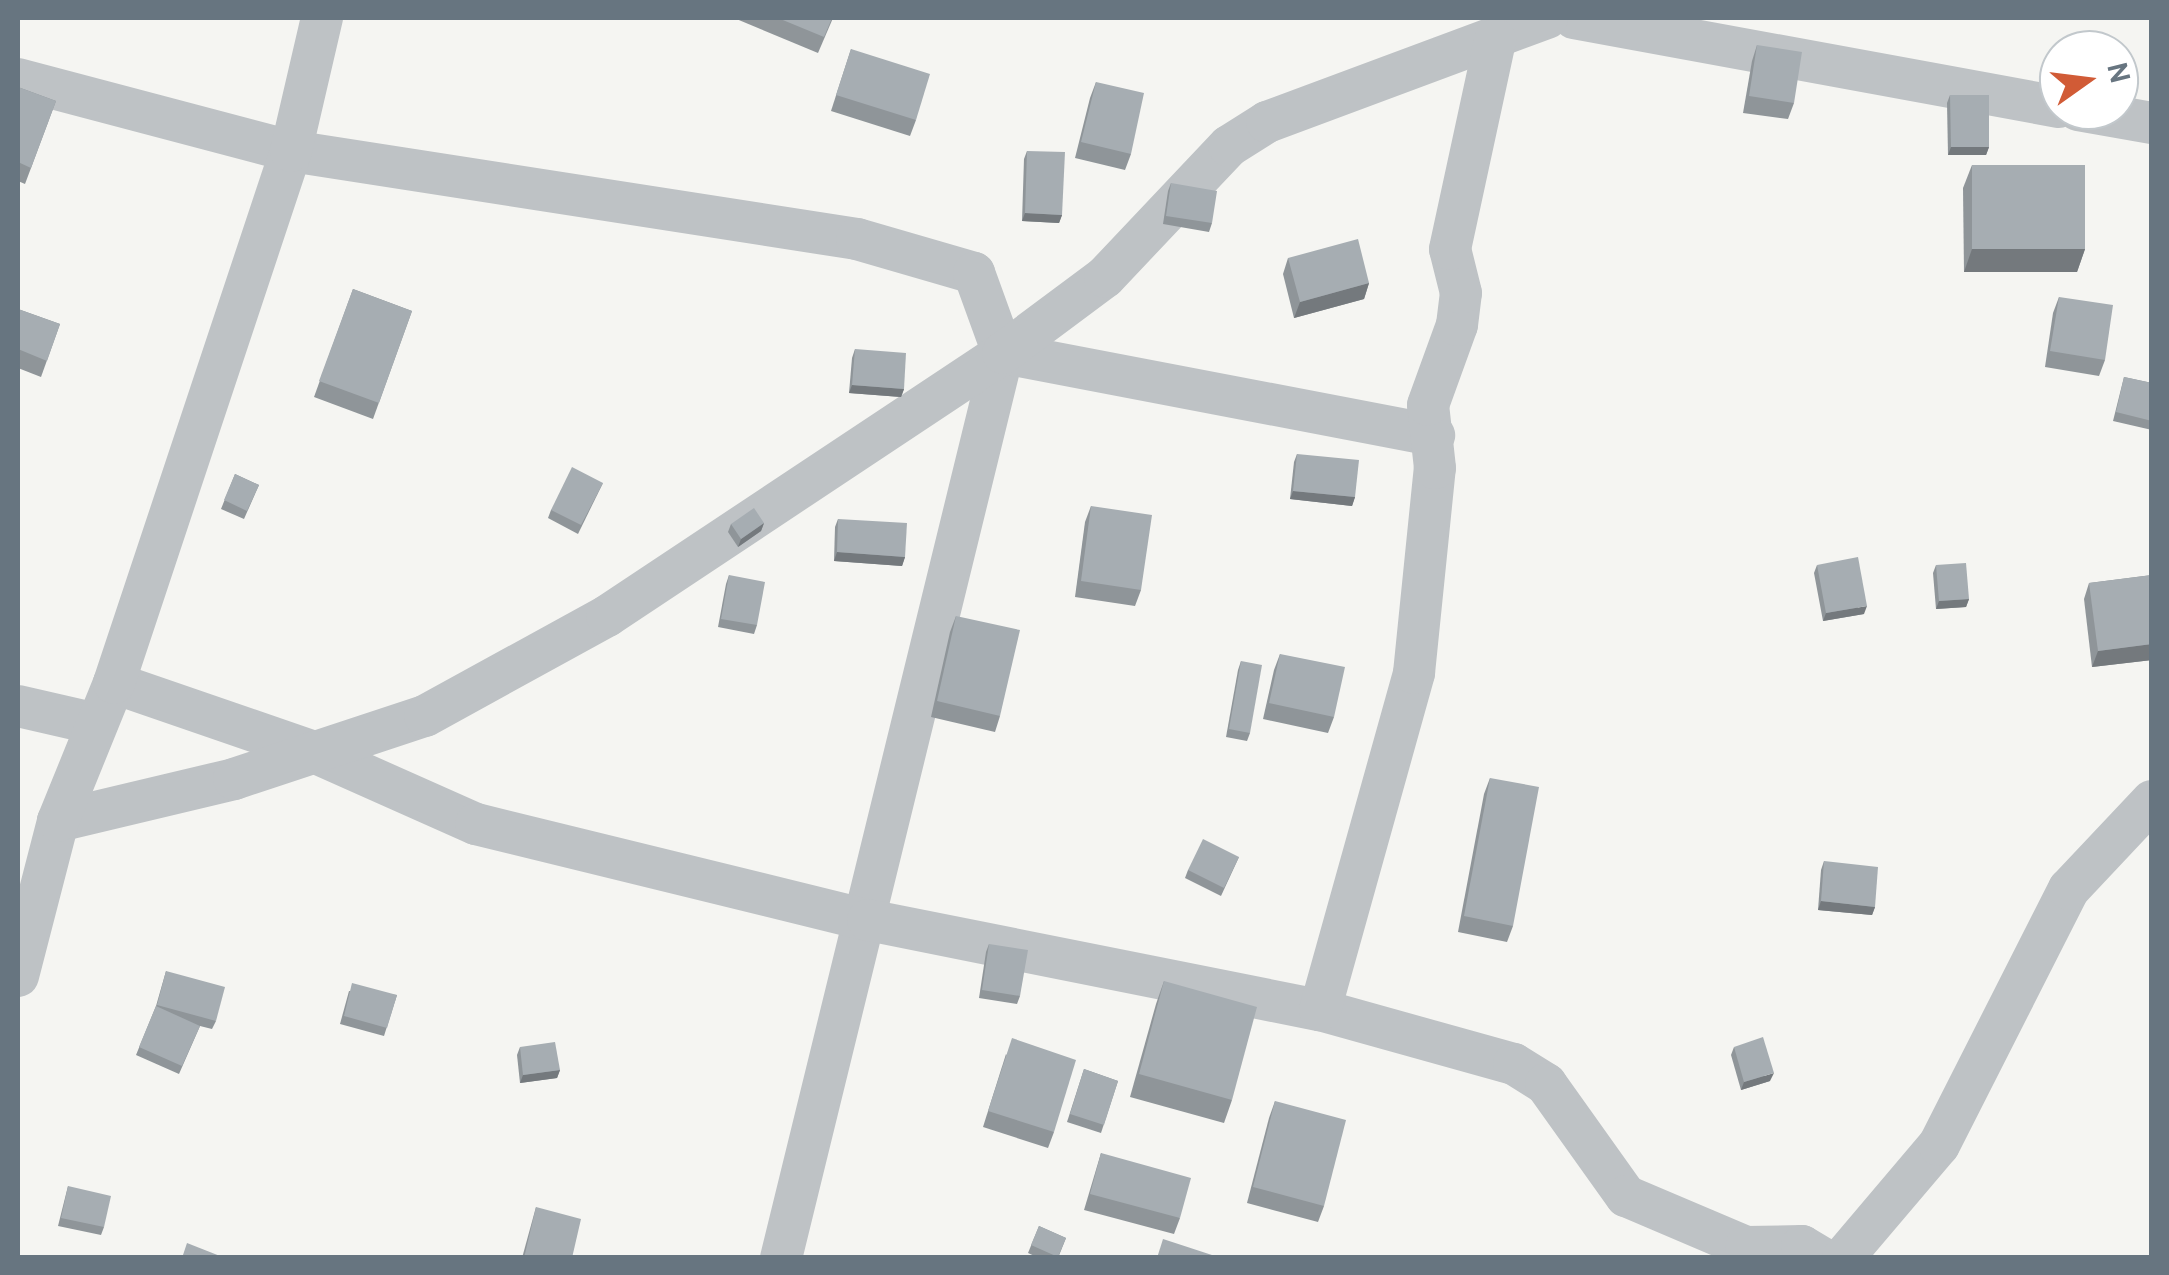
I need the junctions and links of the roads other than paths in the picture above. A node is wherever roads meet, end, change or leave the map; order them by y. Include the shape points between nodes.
1 (322, 18) edge
2 (1547, 18) edge
3 (1574, 18) edge
4 (1495, 40) junction
5 (18, 79) edge
6 (2039, 102) edge
7 (291, 151) junction
8 (987, 296) junction
9 (1040, 326) junction
10 (1003, 353) junction
11 (1434, 435) junction
12 (114, 683) junction
13 (18, 706) edge
14 (92, 723) junction
15 (314, 752) junction
16 (2152, 801) edge
17 (58, 821) junction
18 (868, 920) junction
19 (18, 976) edge
20 (1320, 1010) junction
21 (781, 1258) edge
22 (1822, 1258) edge
23 (1843, 1258) edge

1 - 7 street
2 - 4 street
3 - 6 street
4 - 9 street via 1267,122 1229,146 1105,277
4 - 11 street via 1450,249 1461,293 1433,375
5 - 7 street
7 - 8 street via 857,239 958,262
7 - 12 street
8 - 9 street
8 - 10 street
9 - 10 street
10 - 11 street
10 - 15 street via 607,616 425,716
10 - 18 street
11 - 20 street via 1414,672
12 - 14 street
12 - 15 street
13 - 14 street
14 - 17 street
15 - 17 street
15 - 18 street via 476,824
16 - 23 street via 2068,888 1938,1146
17 - 19 street
18 - 20 street
18 - 21 street
20 - 22 street via 1514,1064 1546,1084 1626,1196 1746,1246 1802,1246

